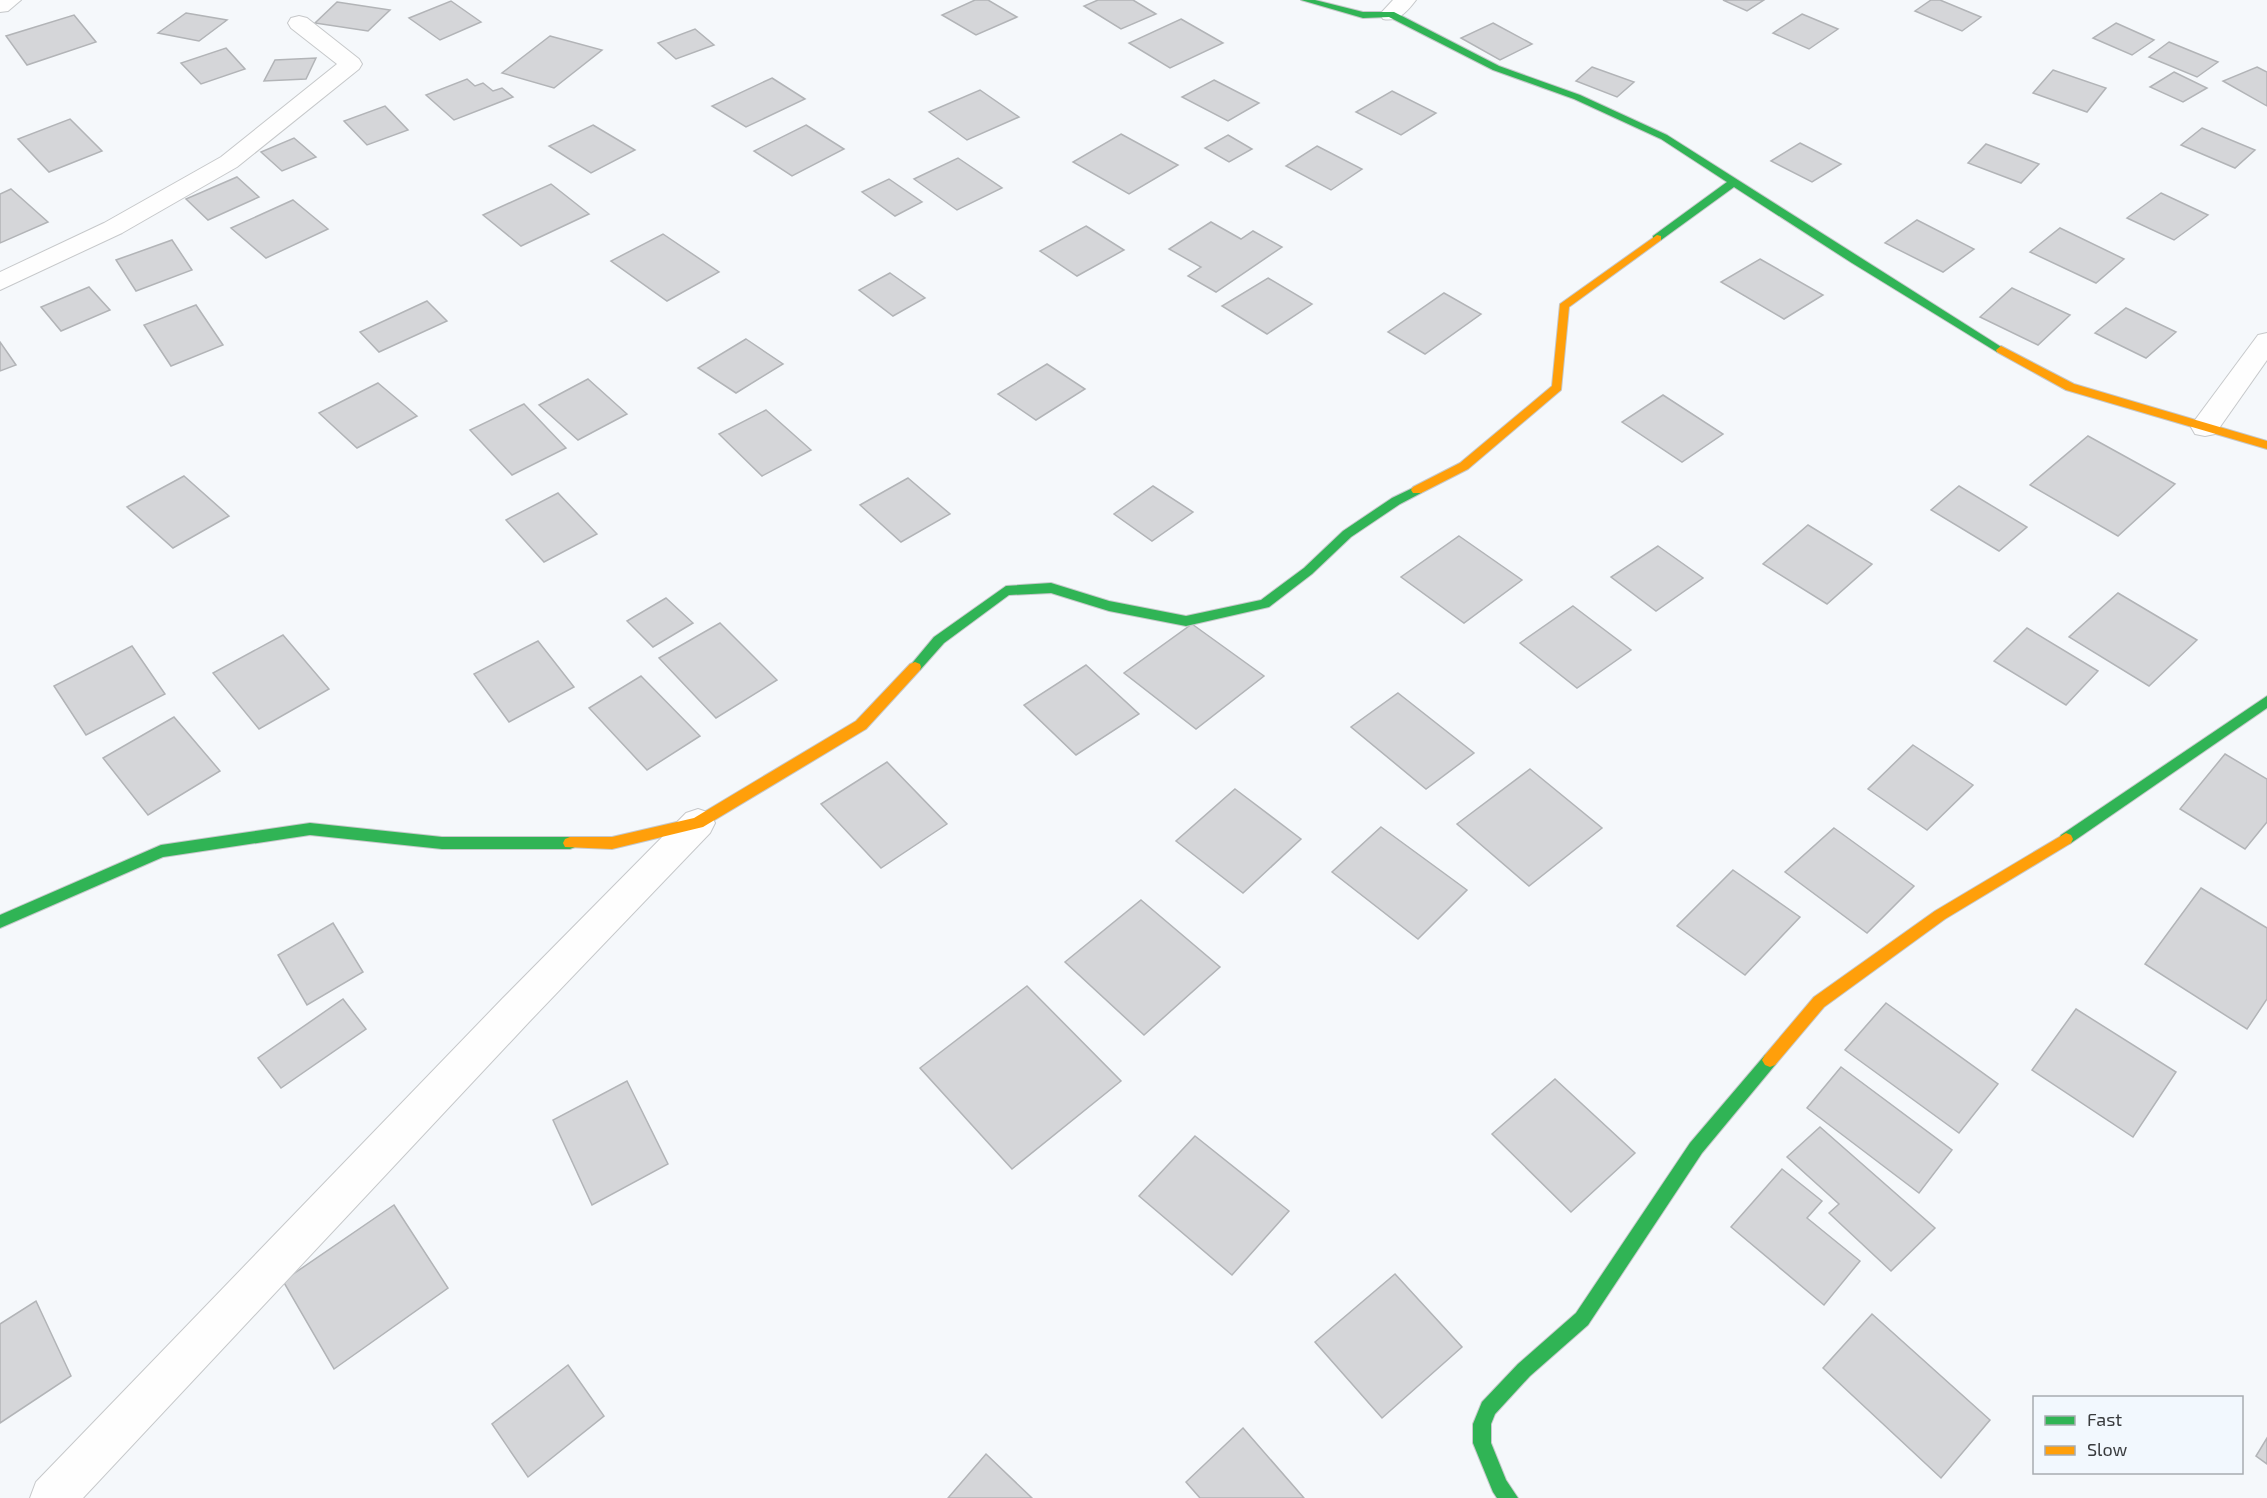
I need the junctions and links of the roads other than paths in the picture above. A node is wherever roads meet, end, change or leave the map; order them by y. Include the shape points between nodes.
1 (10, 0) edge
2 (1305, 0) edge
3 (0, 6) edge
4 (1398, 7) edge
5 (298, 23) dead end
6 (1733, 183) junction
7 (0, 282) edge
8 (2267, 341) edge
9 (2205, 427) junction
10 (2267, 445) edge
11 (2267, 701) edge
12 (698, 824) junction
13 (0, 922) edge
14 (52, 1498) edge
15 (1509, 1498) edge

1 - 3 street
2 - 4 street via 1363,15
4 - 6 street via 1496,68 1577,97 1665,137
5 - 7 street via 351,64 229,162 113,228
6 - 9 street via 2015,358 2070,387
6 - 12 street via 1564,306 1557,387 1464,466 1396,501 1347,534 1308,572 1265,604 1185,621 1109,606 1051,588 1006,591 939,640 861,725
8 - 9 street
9 - 10 street
11 - 15 street via 2077,832 1940,915 1819,1002 1696,1148 1582,1319 1488,1408 1482,1424 1482,1443 1499,1486
12 - 13 street via 612,843 442,843 310,829 161,851
12 - 14 street

